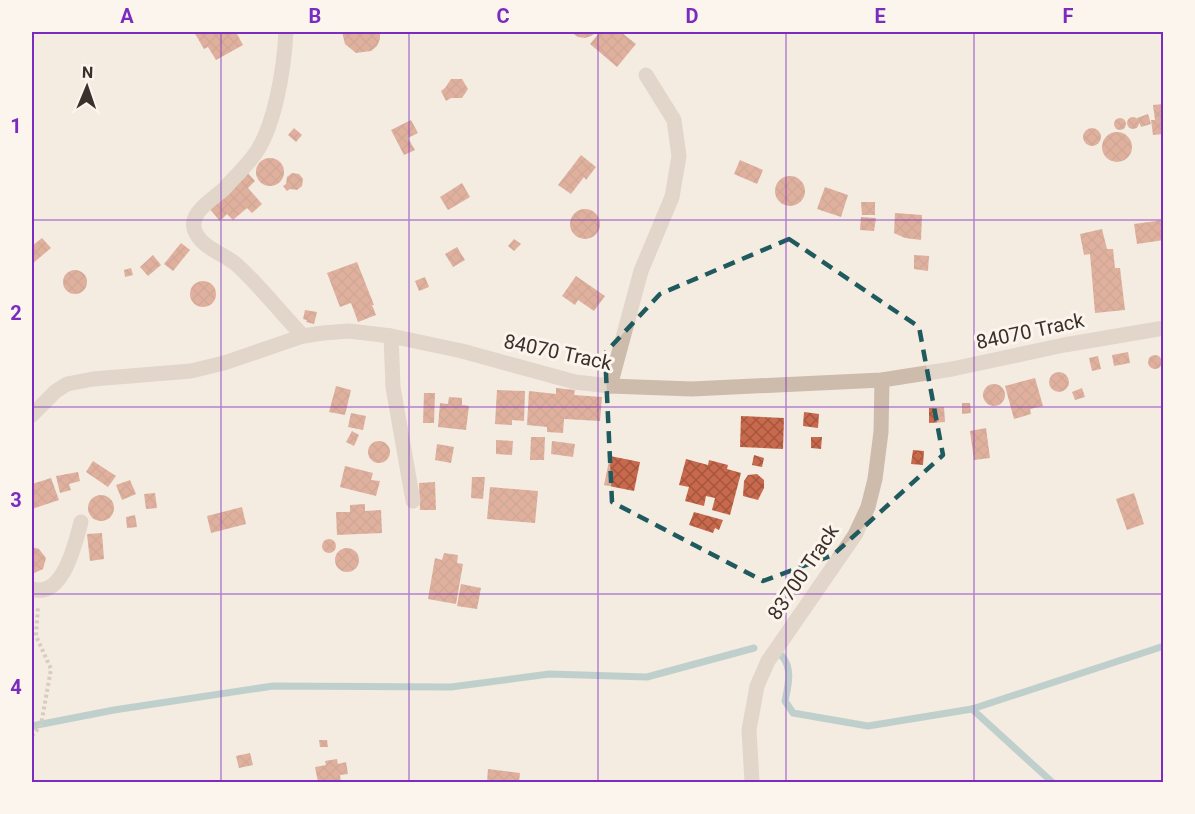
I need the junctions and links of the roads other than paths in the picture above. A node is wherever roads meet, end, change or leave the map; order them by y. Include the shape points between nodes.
1 (286, 32) edge
2 (646, 75) dead end
3 (1164, 328) edge
4 (303, 336) junction
5 (391, 336) junction
6 (882, 380) junction
7 (610, 386) junction
8 (32, 416) edge
9 (413, 501) dead end
10 (81, 522) dead end
11 (35, 590) edge
12 (752, 783) edge

1 - 4 street via 283,67 262,144 224,189 200,209 194,226 203,243 236,264
2 - 7 street via 674,120 679,156 672,196 641,271
3 - 6 street, 84070 Track
4 - 5 street, 84070 Track via 349,331
4 - 8 street, 84070 Track via 191,371 67,384
5 - 7 street, 84070 Track via 574,382
5 - 9 street via 393,387
6 - 7 street, 84070 Track via 692,389
6 - 12 street, 83700 Track via 881,432 868,507 855,535 768,661 757,686 749,730
10 - 11 street via 62,575 47,590

